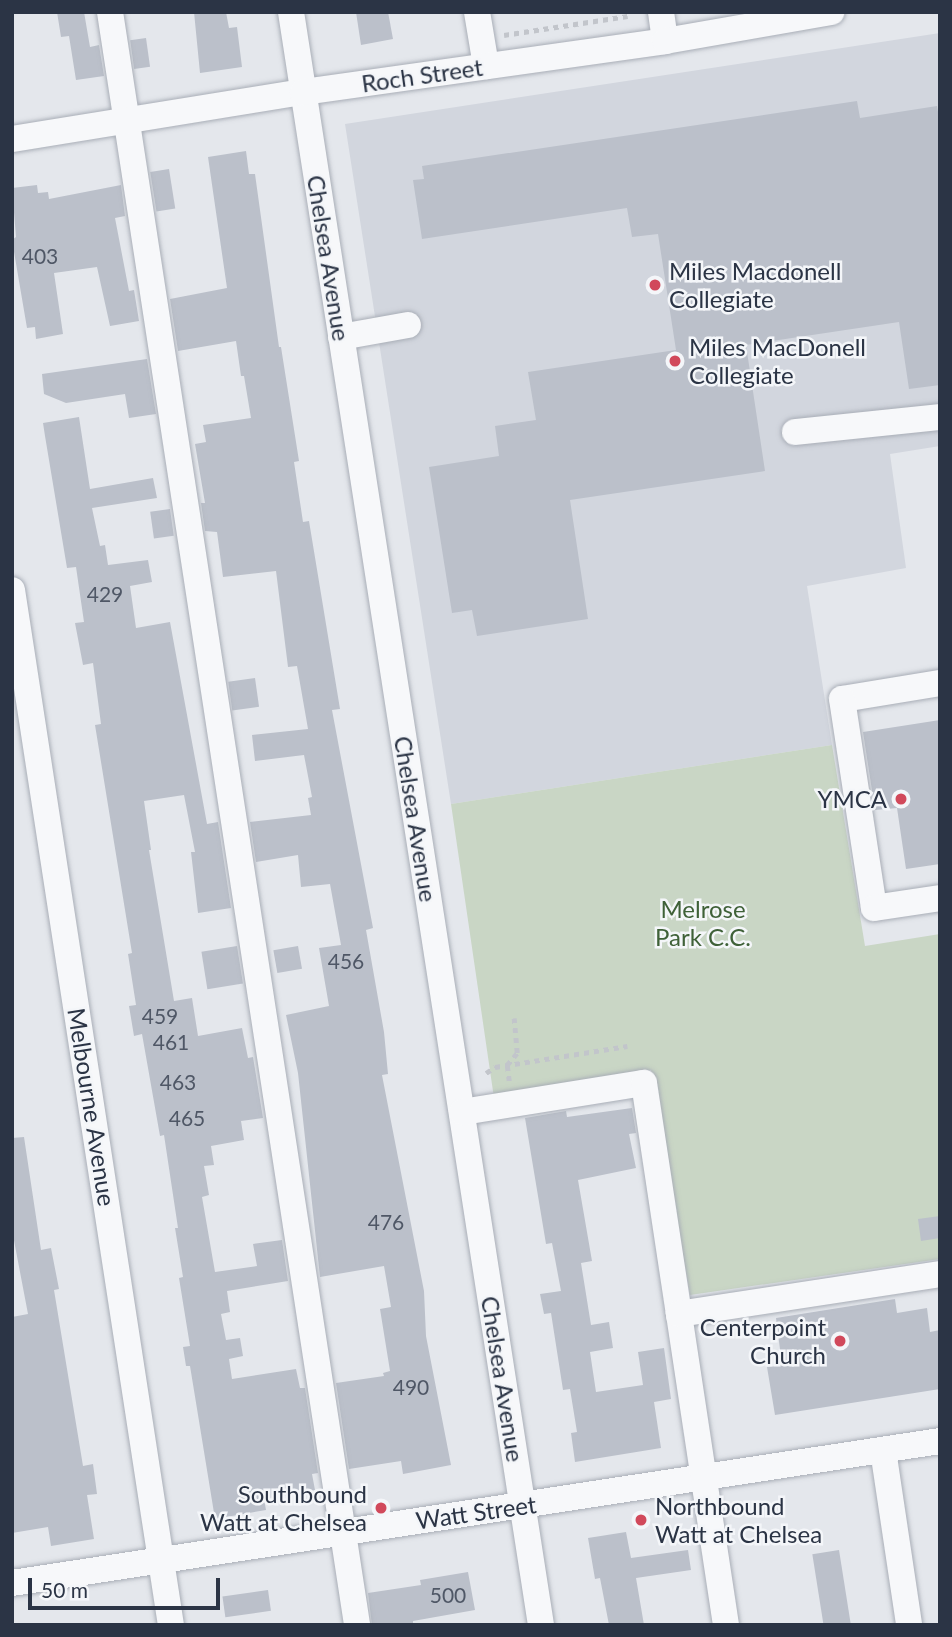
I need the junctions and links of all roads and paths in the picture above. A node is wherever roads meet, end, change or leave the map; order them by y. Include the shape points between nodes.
1 (110, 12) edge
2 (291, 12) edge
3 (477, 12) edge
4 (661, 12) edge
5 (832, 12) edge
6 (665, 41) junction
7 (486, 66) junction
8 (303, 92) junction
9 (126, 120) junction
10 (12, 139) edge
11 (408, 325) dead end
12 (341, 337) junction
13 (940, 417) edge
14 (795, 432) dead end
15 (12, 590) edge
16 (940, 684) edge
17 (940, 898) edge
18 (514, 1018) dead end
19 (627, 1046) dead end
20 (507, 1065) junction
21 (486, 1073) dead end
22 (510, 1089) dead end
23 (462, 1112) junction
24 (940, 1274) edge
25 (679, 1314) junction
26 (940, 1441) edge
27 (883, 1450) junction
28 (704, 1479) junction
29 (523, 1505) junction
30 (342, 1531) junction
31 (162, 1560) junction
32 (12, 1583) edge
33 (171, 1625) edge
34 (357, 1625) edge
35 (541, 1625) edge
36 (726, 1625) edge
37 (909, 1625) edge

1 - 9 street
2 - 8 street, Chelsea Avenue
3 - 7 street
4 - 6 street
5 - 6 street, Roch Street
6 - 7 street, Roch Street
7 - 8 street, Roch Street
8 - 9 street, Roch Street
8 - 12 street, Chelsea Avenue
9 - 10 street, Roch Street
9 - 30 street
11 - 12 street
12 - 23 street, Chelsea Avenue
13 - 14 street
15 - 31 street, Melbourne Avenue
16 - 17 street via 842,699 874,908
18 - 20 path via 517,1053
19 - 20 path
20 - 21 path
20 - 22 path
23 - 25 street via 644,1083
23 - 29 street, Chelsea Avenue
24 - 25 street
25 - 28 street
26 - 27 street, Watt Street
27 - 28 street, Watt Street
27 - 37 street
28 - 29 street, Watt Street
28 - 36 street
29 - 30 street, Watt Street
29 - 35 street, Chelsea Avenue
30 - 31 street, Watt Street
30 - 34 street
31 - 32 street, Watt Street
31 - 33 street, Melbourne Avenue

